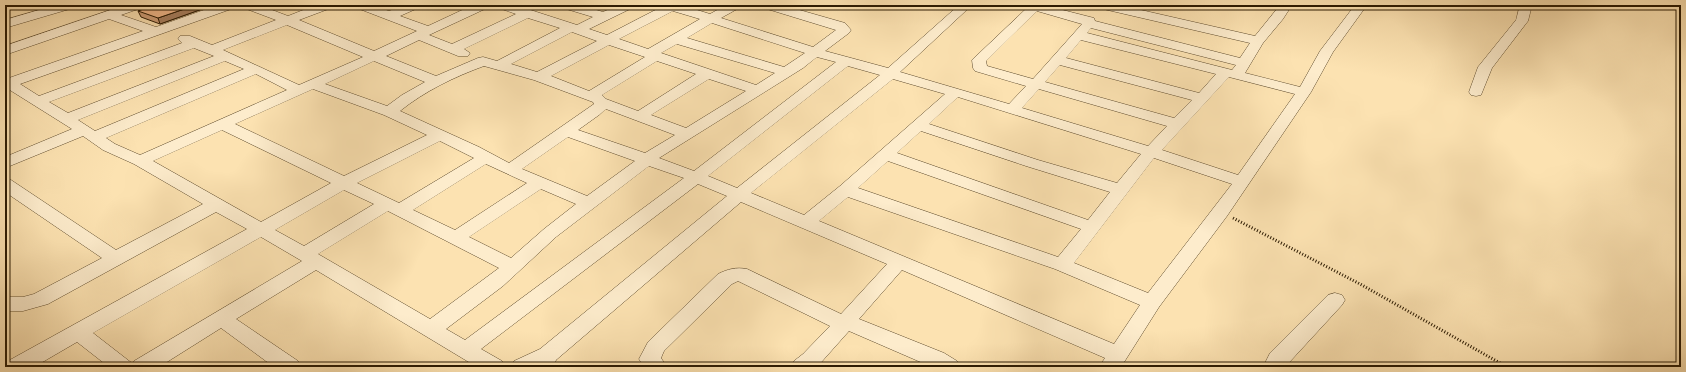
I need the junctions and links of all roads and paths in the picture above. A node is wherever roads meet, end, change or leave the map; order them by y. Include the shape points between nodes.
1 (9, 5) edge
2 (69, 5) edge
3 (137, 5) edge
4 (230, 5) edge
5 (248, 5) edge
6 (327, 5) edge
7 (362, 5) edge
8 (414, 5) edge
9 (483, 5) edge
10 (503, 5) edge
11 (567, 5) edge
12 (628, 5) edge
13 (647, 5) edge
14 (735, 5) edge
15 (768, 5) edge
16 (966, 5) edge
17 (1103, 5) edge
18 (1286, 5) edge
19 (1361, 5) edge
20 (1526, 5) edge
21 (5, 6) edge
22 (1036, 6) edge
23 (670, 7) edge
24 (789, 7) edge
25 (528, 13) junction
26 (109, 15) junction
27 (389, 16) junction
28 (605, 17) junction
29 (288, 20) junction
30 (710, 20) junction
31 (8, 21) edge
32 (1088, 22) junction
33 (574, 29) junction
34 (159, 30) junction
35 (423, 33) junction
36 (1078, 35) junction
37 (676, 38) junction
38 (609, 40) junction
39 (1258, 41) junction
40 (194, 43) junction
41 (453, 49) junction
42 (212, 50) junction
43 (5, 51) edge
44 (815, 52) junction
45 (653, 55) junction
46 (226, 56) junction
47 (373, 57) junction
48 (1056, 60) junction
49 (483, 61) junction
50 (846, 61) junction
51 (499, 64) junction
52 (256, 69) junction
53 (1236, 70) junction
54 (785, 72) junction
55 (708, 73) junction
56 (890, 73) junction
57 (539, 77) junction
58 (6, 82) edge
59 (437, 82) junction
60 (1037, 83) junction
61 (305, 87) junction
62 (757, 90) junction
63 (955, 92) junction
64 (1304, 92) junction
65 (1476, 92) dead end
66 (1202, 98) junction
67 (595, 99) junction
68 (38, 102) junction
69 (1011, 110) junction
70 (390, 112) junction
71 (640, 116) junction
72 (67, 119) junction
73 (222, 124) junction
74 (1177, 124) junction
75 (918, 125) junction
76 (567, 131) junction
77 (89, 133) junction
78 (687, 134) junction
79 (440, 135) junction
80 (1151, 152) junction
81 (885, 154) junction
82 (485, 158) junction
83 (647, 159) junction
84 (140, 161) junction
85 (5, 163) edge
86 (510, 169) junction
87 (696, 177) junction
88 (540, 182) junction
89 (1241, 182) junction
90 (344, 183) junction
91 (5, 184) edge
92 (846, 190) junction
93 (1121, 190) junction
94 (738, 195) junction
95 (588, 203) junction
96 (215, 205) junction
97 (393, 207) junction
98 (1221, 212) junction
99 (806, 222) junction
100 (1092, 227) junction
101 (262, 230) junction
102 (456, 238) junction
103 (116, 258) junction
104 (310, 258) junction
105 (899, 262) junction
106 (1062, 265) junction
107 (513, 267) junction
108 (1335, 300) dead end
109 (1152, 302) junction
110 (5, 304) edge
111 (222, 319) junction
112 (845, 323) junction
113 (431, 329) junction
114 (77, 332) junction
115 (466, 350) junction
116 (545, 361) edge
117 (1114, 361) edge
118 (16, 367) edge
119 (124, 367) edge
120 (142, 367) edge
121 (290, 367) edge
122 (494, 367) edge
123 (522, 367) edge
124 (656, 367) edge
125 (802, 367) edge
126 (949, 367) edge
127 (1274, 367) edge
128 (1506, 367) edge

1 - 21 street
2 - 31 street
3 - 26 street
4 - 34 street
5 - 29 street
6 - 29 street
7 - 27 street
8 - 27 street
9 - 35 street
10 - 25 street
11 - 28 street
12 - 28 street
13 - 23 street
14 - 30 street
15 - 24 street
16 - 56 street
17 - 32 street
17 - 39 street
18 - 39 street
19 - 64 street via 1327,51
20 - 65 street via 1522,21 1485,67
22 - 32 street
22 - 60 street via 979,60 979,65 980,68
23 - 30 street
23 - 38 street
24 - 44 street via 844,28
25 - 33 street
25 - 41 street
26 - 34 street
26 - 43 street
27 - 35 street
28 - 33 street
29 - 42 street
29 - 47 street
30 - 37 street
30 - 44 street
32 - 36 street
32 - 53 street
33 - 38 street
33 - 51 street
34 - 40 street
34 - 58 street
35 - 41 street
35 - 47 street
36 - 48 street
36 - 53 street
37 - 45 street
37 - 54 street
38 - 45 street
38 - 57 street
39 - 53 street
40 - 42 street
40 - 68 street
41 - 49 street
42 - 46 street
44 - 50 street
44 - 54 street
45 - 55 street
45 - 67 street
46 - 52 street
46 - 72 street
47 - 59 street
47 - 61 street
48 - 60 street
48 - 66 street
49 - 51 street
49 - 59 street
50 - 56 street
50 - 87 street
51 - 57 street
52 - 61 street
52 - 77 street
53 - 64 street
53 - 66 street
54 - 62 street
55 - 62 street
55 - 71 street
56 - 63 street
56 - 94 street
57 - 67 street
58 - 68 street
59 - 70 street via 407,98
60 - 69 street
60 - 74 street
61 - 70 street
61 - 73 street
62 - 78 street
63 - 69 street
63 - 75 street
64 - 89 street
66 - 74 street
67 - 71 street
67 - 76 street via 601,106
68 - 72 street
69 - 80 street
70 - 79 street
71 - 78 street
72 - 77 street
73 - 84 street
73 - 90 street
74 - 80 street
75 - 81 street
75 - 93 street
76 - 83 street
76 - 86 street
77 - 84 street via 115,150
77 - 85 street
78 - 83 street
79 - 82 street
79 - 90 street
80 - 89 street
80 - 93 street
81 - 92 street
81 - 100 street
82 - 86 street
82 - 97 street
83 - 87 street
83 - 95 street
84 - 96 street
86 - 88 street
87 - 94 street
87 - 115 street
88 - 95 street
88 - 102 street
89 - 98 street
90 - 97 street
90 - 101 street
91 - 103 street
92 - 99 street
92 - 106 street
93 - 100 street
94 - 99 street
94 - 116 street
95 - 107 street
96 - 101 street
96 - 103 street
97 - 102 street
97 - 104 street
98 - 109 street
98 - 128 path via 1360,284
99 - 105 street
100 - 106 street
101 - 104 street
101 - 114 street
102 - 107 street
103 - 110 street via 41,299 23,304
104 - 111 street
104 - 113 street
105 - 112 street
105 - 117 street
106 - 109 street
107 - 113 street
108 - 127 street via 1278,359
109 - 117 street
111 - 120 street
111 - 121 street
112 - 124 street via 740,274 732,275 655,346 650,359
112 - 125 street
112 - 126 street via 936,359
113 - 115 street
114 - 118 street
114 - 119 street
115 - 122 street
116 - 123 street

